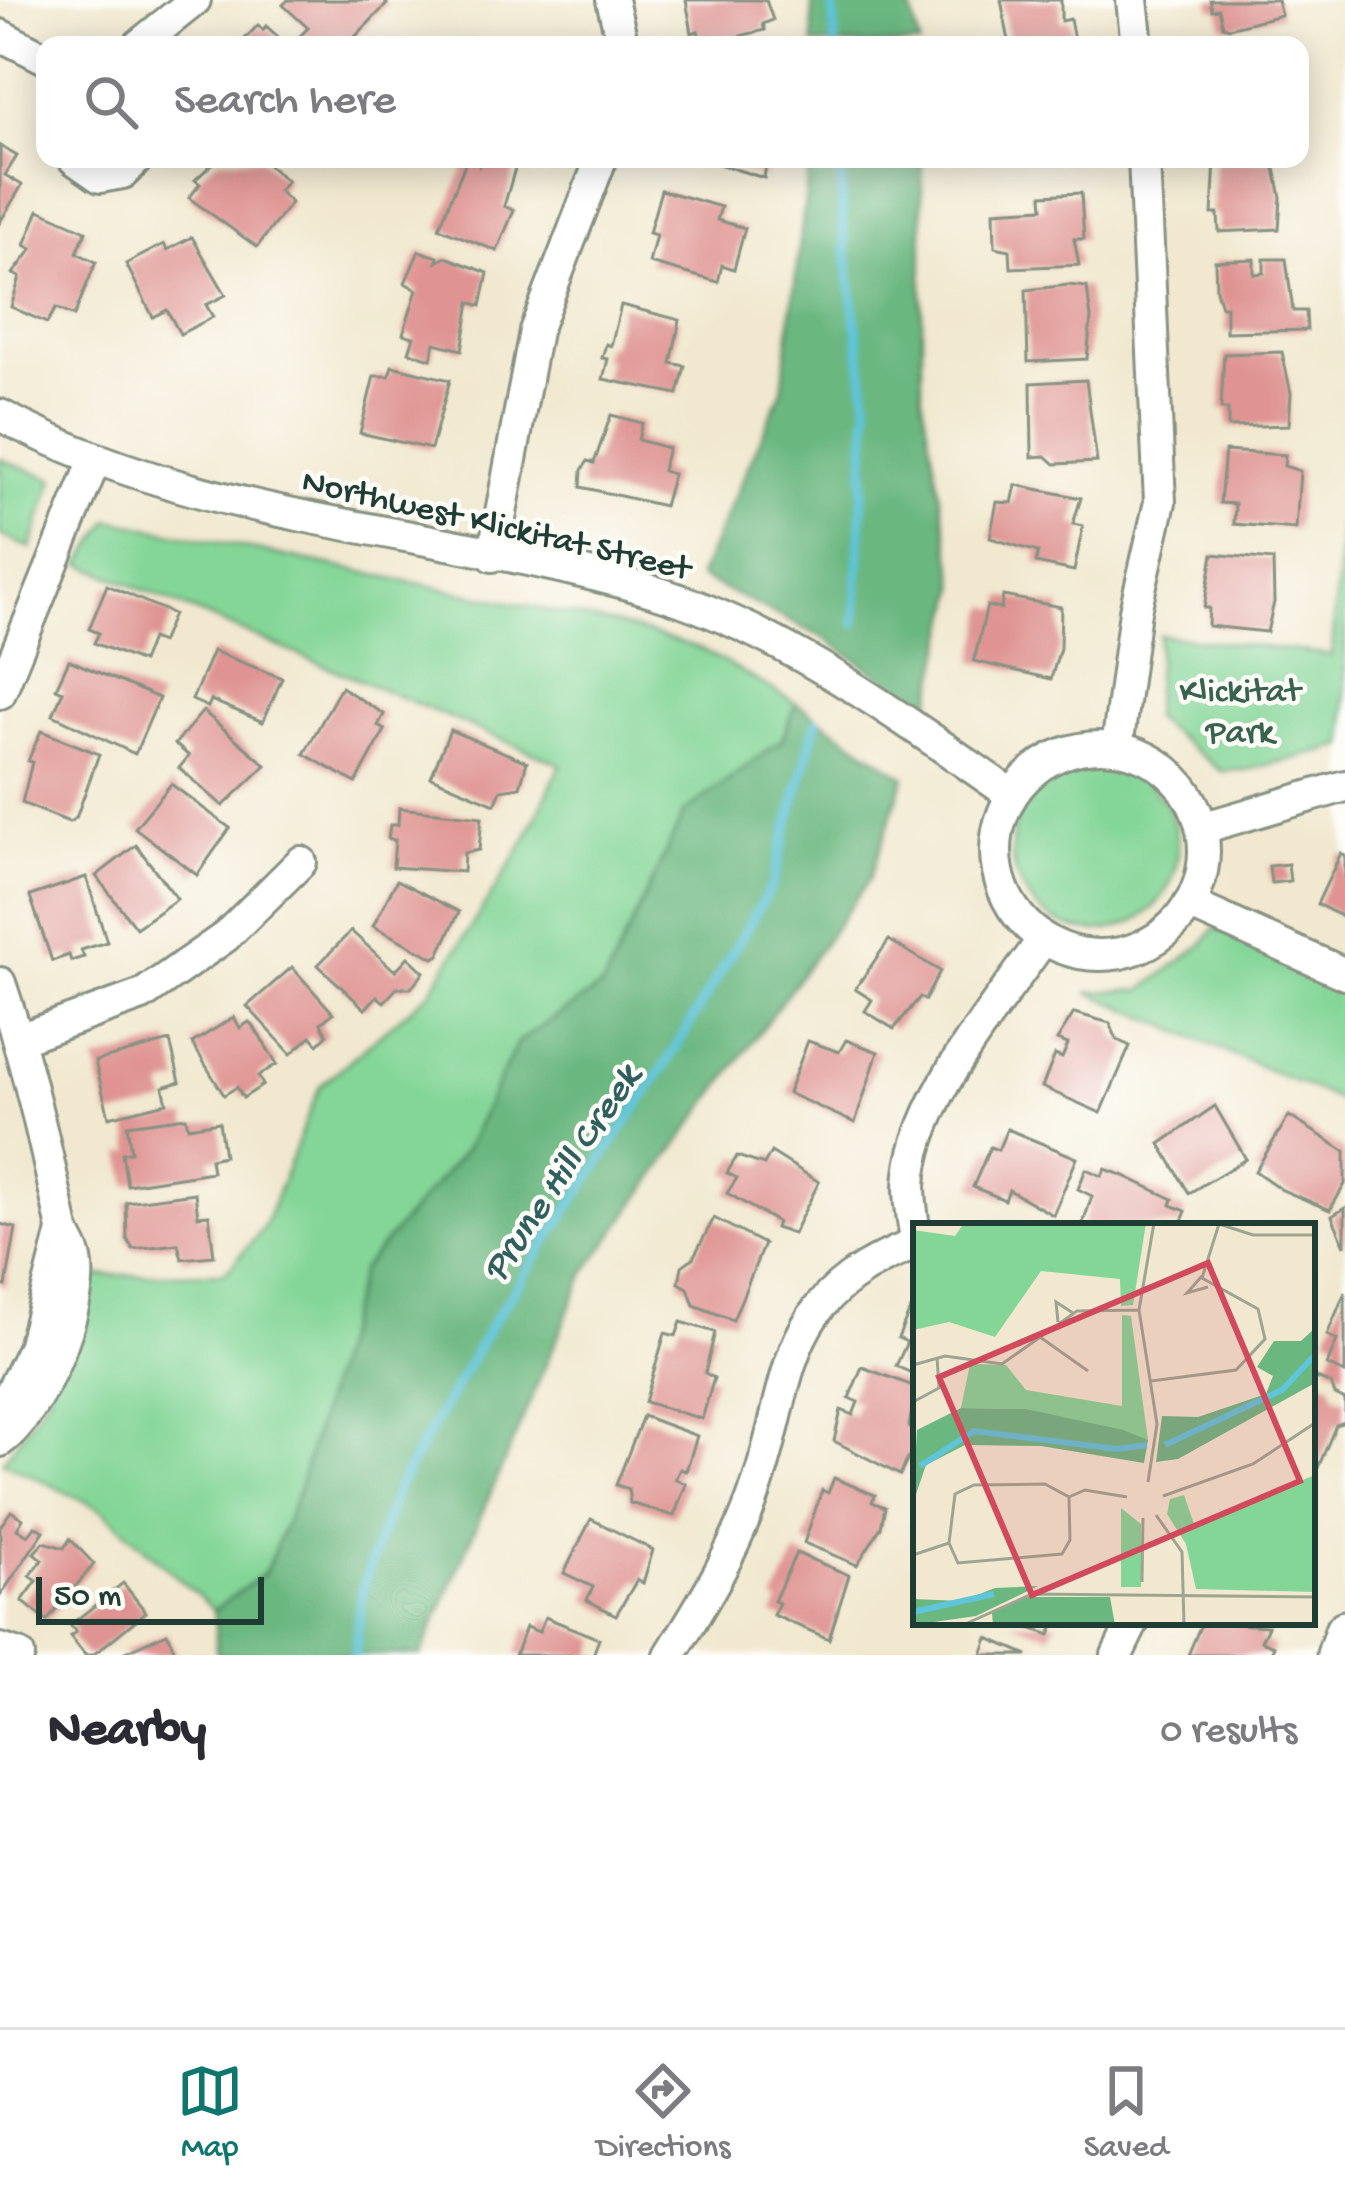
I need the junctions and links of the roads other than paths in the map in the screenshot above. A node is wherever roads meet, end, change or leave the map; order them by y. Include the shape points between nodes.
1 (195, 0) edge
2 (612, 0) edge
3 (1132, 0) edge
4 (0, 34) edge
5 (150, 36) edge
6 (621, 36) edge
7 (1136, 36) edge
8 (36, 53) edge
9 (87, 168) edge
10 (128, 168) edge
11 (599, 168) edge
12 (1144, 168) edge
13 (0, 415) edge
14 (95, 460) junction
15 (493, 556) junction
16 (0, 693) edge
17 (1117, 748) junction
18 (1345, 786) edge
19 (1012, 795) junction
20 (1202, 828) junction
21 (301, 862) dead end
22 (1189, 904) junction
23 (1043, 939) junction
24 (1345, 974) edge
25 (0, 983) edge
26 (19, 1039) junction
27 (914, 1223) edge
28 (63, 1232) junction
29 (913, 1245) edge
30 (0, 1414) edge
31 (0, 1441) edge
32 (1132, 1625) edge
33 (1345, 1631) edge
34 (0, 1649) edge
35 (20, 1655) edge
36 (670, 1655) edge
37 (1117, 1655) edge
38 (1337, 1655) edge

1 - 5 street
2 - 6 street
3 - 7 street
4 - 8 street
9 - 10 street via 100,177
11 - 15 street via 535,332
12 - 17 street via 1160,502
13 - 14 street, Northwest Klickitat Street
14 - 15 street, Northwest Klickitat Street via 182,488
14 - 16 street
15 - 19 street, Northwest Klickitat Street via 648,590 732,620 805,658
17 - 19 street via 1069,751
17 - 20 street via 1172,775
18 - 20 street
19 - 23 street via 1000,820 998,873 1022,921
20 - 22 street via 1204,859
21 - 26 street via 225,937 142,995
22 - 23 street via 1160,937 1132,951 1071,952
22 - 24 street
23 - 27 street via 940,1092 917,1143
25 - 26 street
26 - 28 street
28 - 30 street via 33,1348
28 - 31 street via 76,1259 64,1335 41,1389
29 - 36 street via 849,1281 795,1341 752,1500
32 - 37 street
33 - 38 street
34 - 35 street

